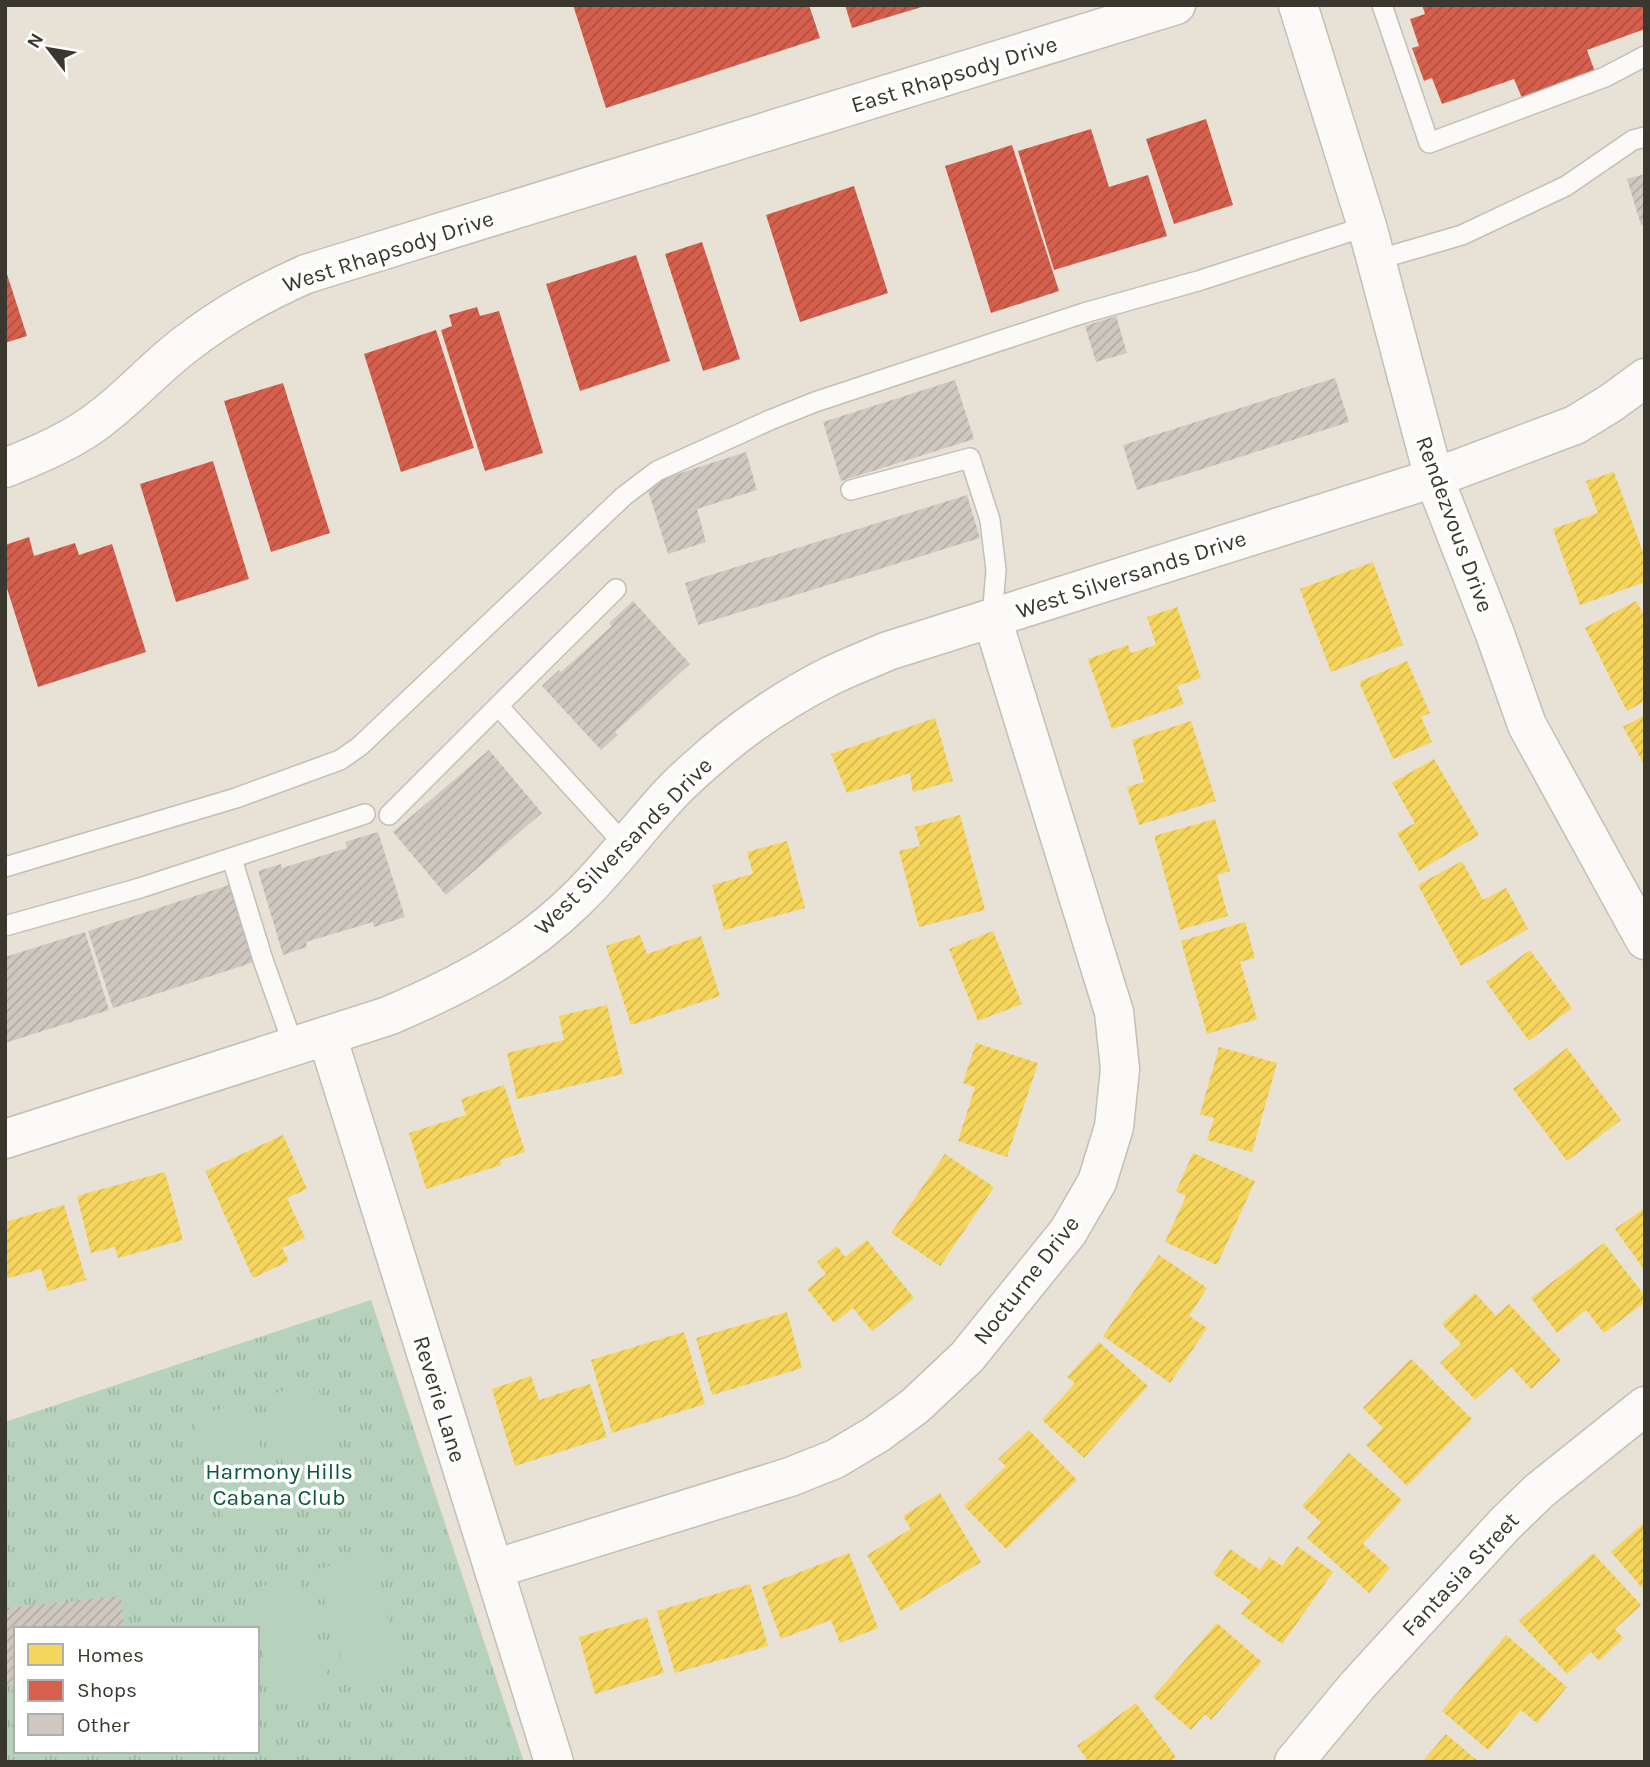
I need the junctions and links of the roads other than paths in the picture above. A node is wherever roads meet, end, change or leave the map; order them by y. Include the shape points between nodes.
1 (1176, 5) edge
2 (1298, 5) edge
3 (1382, 5) edge
4 (1645, 56) edge
5 (1645, 137) edge
6 (732, 143) joint
7 (1371, 243) junction
8 (1645, 378) edge
9 (5, 468) edge
10 (1434, 478) junction
11 (851, 490) dead end
12 (616, 589) dead end
13 (992, 618) junction
14 (498, 706) junction
15 (365, 814) dead end
16 (390, 815) dead end
17 (626, 846) junction
18 (232, 859) junction
19 (5, 867) edge
20 (5, 926) edge
21 (1645, 940) edge
22 (311, 1041) junction
23 (5, 1139) edge
24 (1645, 1406) edge
25 (494, 1569) junction
26 (554, 1762) edge
27 (1294, 1762) edge

1 - 6 street, East Rhapsody Drive
2 - 7 street, Rendezvous Drive
3 - 4 lane via 1429,143 1605,77
5 - 7 lane via 1633,140 1566,186 1462,235
6 - 9 street, West Rhapsody Drive via 306,274 274,288 183,345 103,416 59,444
7 - 10 street, Rendezvous Drive
7 - 19 lane via 1198,281 1084,313 815,402 657,471 624,496 340,760 236,798
8 - 10 street, West Silversands Drive via 1575,425
10 - 13 street, West Silversands Drive
10 - 21 street, Rendezvous Drive via 1527,725
11 - 13 lane via 970,458 990,520 996,570
12 - 14 lane
13 - 17 street, West Silversands Drive via 888,650 773,709 721,747 673,791
13 - 25 street, Nocturne Drive via 1114,1012 1120,1069 1114,1127 1097,1182 1068,1232 967,1357 877,1434 835,1459 790,1477
14 - 16 lane
14 - 17 lane
15 - 18 lane
17 - 22 street, West Silversands Drive via 576,900 488,968 388,1016
18 - 20 lane
18 - 22 lane via 263,960
22 - 23 street, West Silversands Drive
22 - 25 street, Reverie Lane
24 - 27 street, Fantasia Street via 1504,1525
25 - 26 street, Reverie Lane

